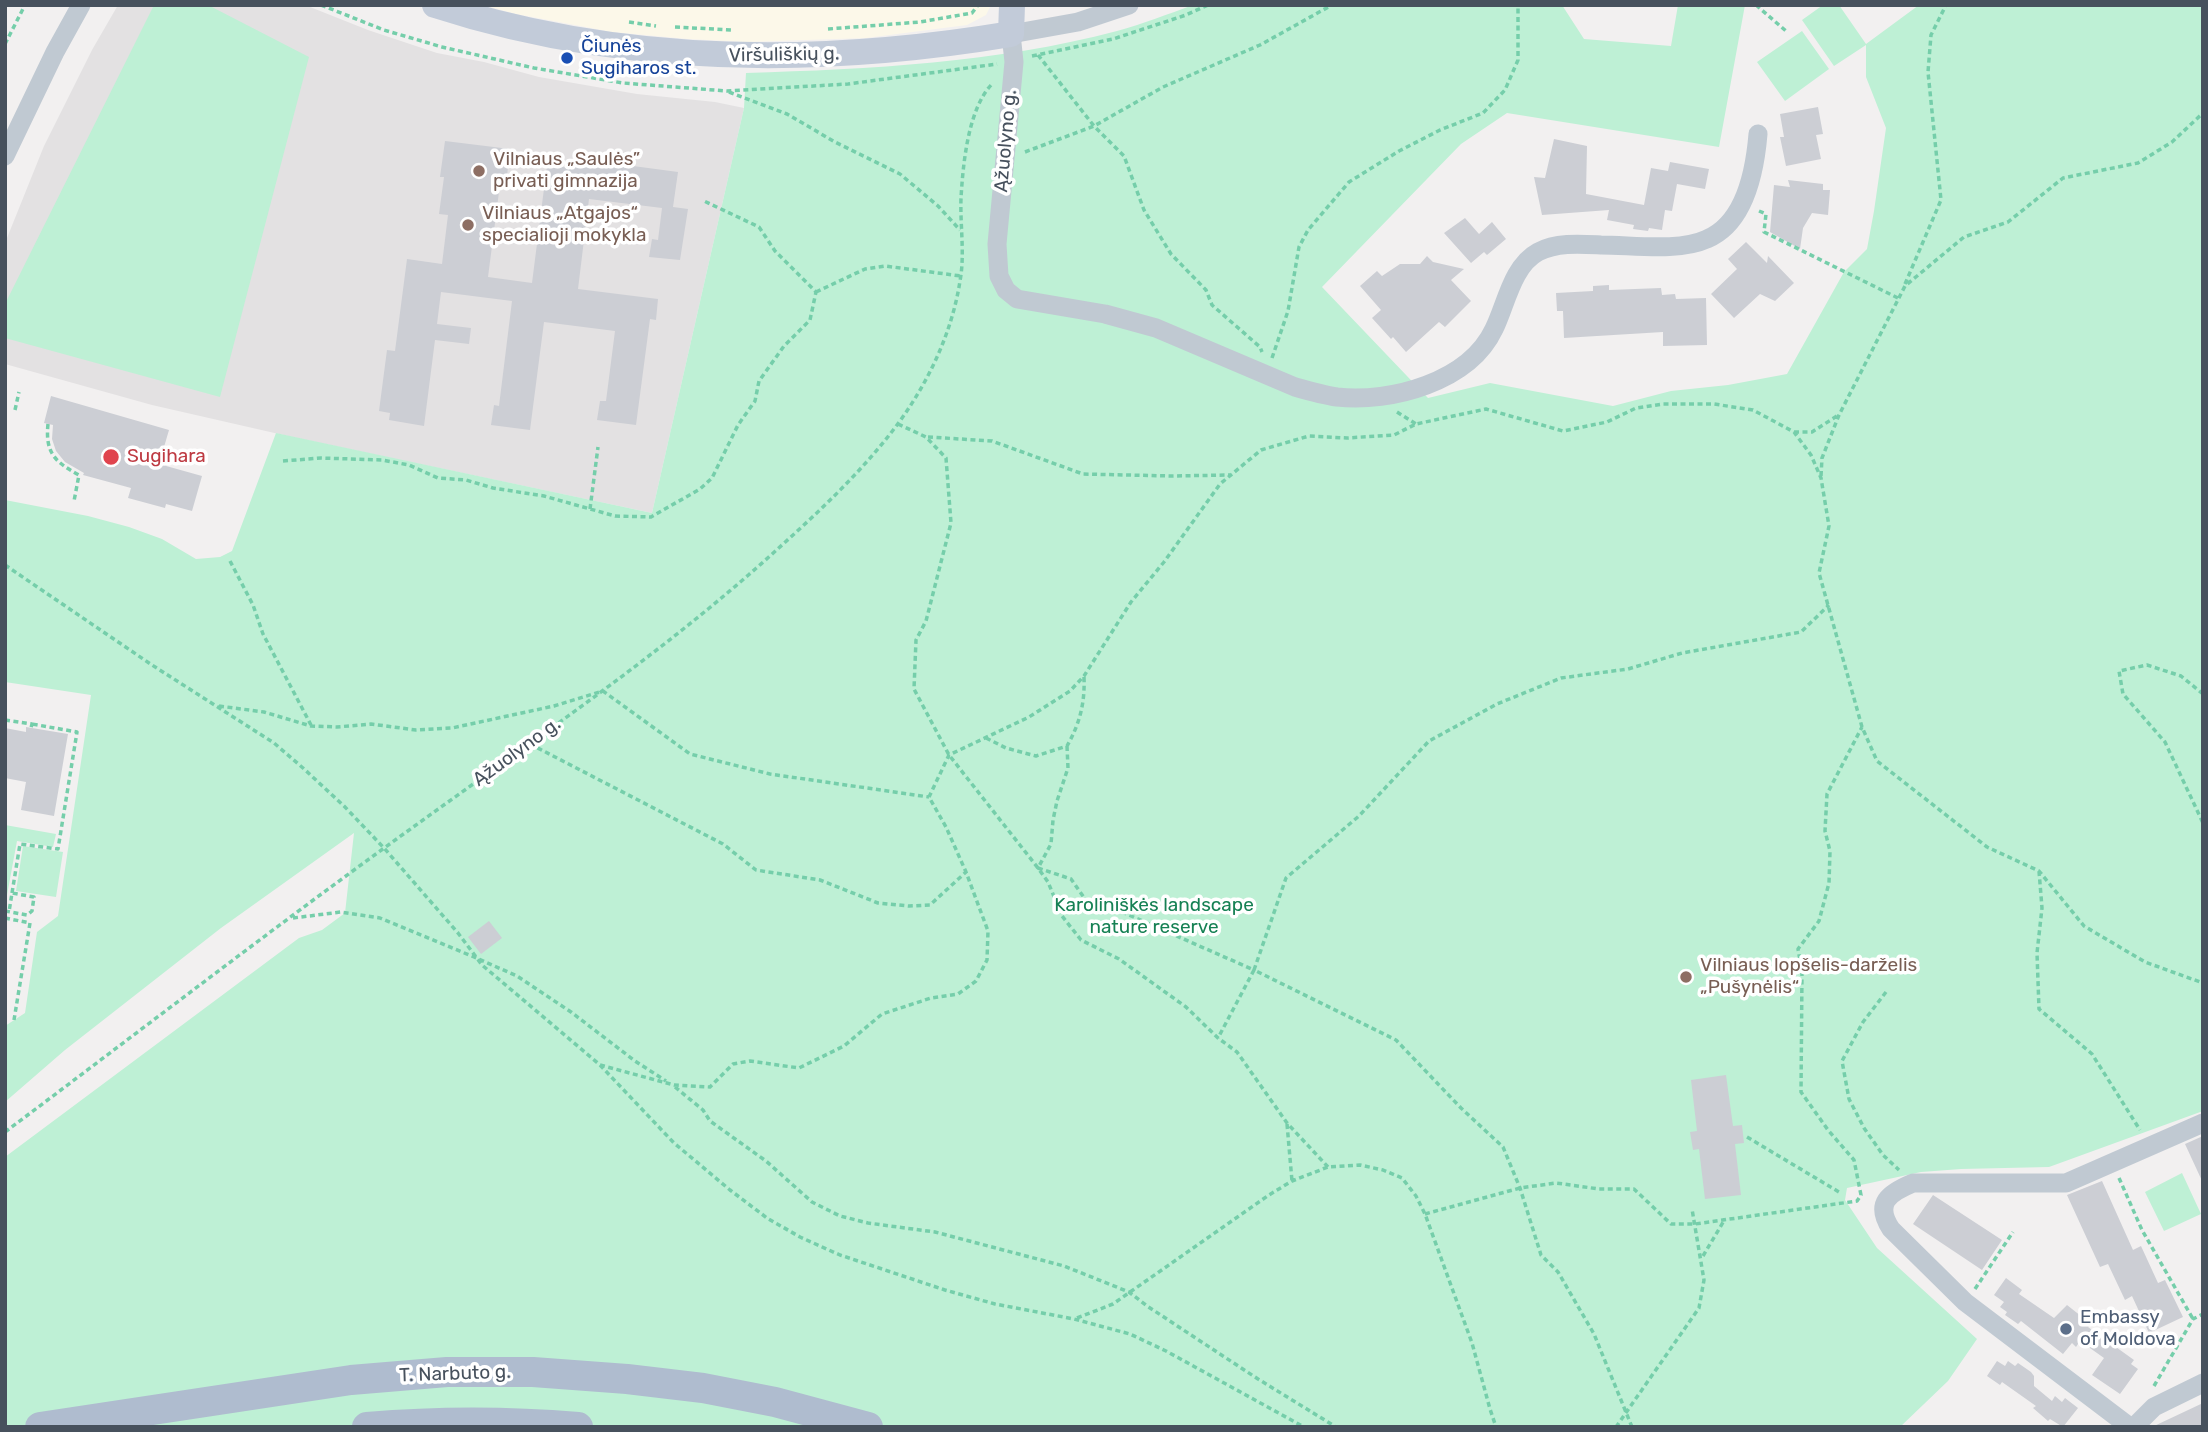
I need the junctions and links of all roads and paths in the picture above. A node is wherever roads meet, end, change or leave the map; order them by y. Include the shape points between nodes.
1 (25, 5) edge
2 (81, 5) edge
3 (435, 5) edge
4 (978, 5) edge
5 (1012, 5) edge
6 (1129, 5) edge
7 (1208, 5) edge
8 (1332, 5) edge
9 (1518, 5) edge
10 (1756, 5) edge
11 (1946, 5) edge
12 (620, 21) dead end
13 (657, 26) dead end
14 (670, 27) dead end
15 (736, 30) dead end
16 (817, 30) dead end
17 (1786, 31) dead end
18 (1011, 34) junction
19 (5, 44) edge
20 (1014, 62) junction
21 (727, 91) dead end
22 (2203, 113) edge
23 (1094, 126) junction
24 (1758, 134) dead end
25 (5, 156) edge
26 (1004, 160) junction
27 (704, 201) dead end
28 (1741, 204) junction
29 (961, 231) junction
30 (961, 276) junction
31 (1905, 286) junction
32 (816, 292) junction
33 (1898, 298) junction
34 (1267, 374) junction
35 (19, 392) dead end
36 (15, 410) dead end
37 (1839, 415) junction
38 (48, 424) dead end
39 (898, 424) junction
40 (1794, 432) junction
41 (926, 437) junction
42 (598, 447) dead end
43 (284, 461) dead end
44 (1231, 475) junction
45 (1821, 478) junction
46 (74, 501) dead end
47 (590, 509) junction
48 (230, 561) dead end
49 (5, 565) edge
50 (1829, 605) junction
51 (1084, 676) junction
52 (603, 691) junction
53 (2203, 694) edge
54 (217, 706) junction
55 (5, 720) edge
56 (311, 726) junction
57 (1863, 727) junction
58 (985, 738) junction
59 (529, 744) junction
60 (1067, 746) junction
61 (949, 755) junction
62 (929, 797) junction
63 (2203, 823) edge
64 (384, 848) junction
65 (1038, 868) junction
66 (2039, 871) junction
67 (966, 872) junction
68 (12, 893) junction
69 (7, 911) edge
70 (290, 918) junction
71 (5, 919) edge
72 (474, 957) junction
73 (1254, 970) junction
74 (2203, 984) edge
75 (1886, 992) dead end
76 (14, 1020) dead end
77 (1218, 1038) junction
78 (600, 1065) junction
79 (674, 1085) junction
80 (2203, 1123) edge
81 (1287, 1124) junction
82 (2138, 1127) dead end
83 (5, 1132) edge
84 (1747, 1137) dead end
85 (2113, 1163) junction
86 (1328, 1167) junction
87 (1292, 1181) junction
88 (1913, 1183) junction
89 (1520, 1188) junction
90 (1839, 1195) dead end
91 (1692, 1209) dead end
92 (1425, 1214) junction
93 (1725, 1219) junction
94 (1695, 1224) junction
95 (2013, 1232) dead end
96 (1702, 1258) junction
97 (1983, 1277) dead end
98 (1129, 1292) junction
99 (2203, 1314) edge
100 (1074, 1318) junction
101 (2193, 1319) junction
102 (2203, 1383) edge
103 (2151, 1392) dead end
104 (1626, 1414) junction
105 (40, 1427) edge
106 (367, 1427) edge
107 (579, 1427) edge
108 (868, 1427) edge
109 (1304, 1427) edge
110 (1336, 1427) edge
111 (1496, 1427) edge
112 (1616, 1427) edge
113 (1632, 1427) edge
114 (2132, 1427) edge

1 - 19 path
2 - 25 street
3 - 18 main road, Viršuliškių g. via 566,39 734,56 845,54
4 - 16 path via 972,13 920,22
5 - 18 main road, Ąžuolyno g.
6 - 18 street via 1078,22
7 - 23 path via 1113,39 1038,54
8 - 23 path
9 - 34 path via 1517,60 1505,90 1483,113 1399,150 1349,182 1308,230 1299,247 1288,311
10 - 17 path
11 - 31 path via 1931,35 1928,72 1941,200
12 - 13 path
14 - 15 path
18 - 20 street, Ąžuolyno g.
20 - 26 street, Ąžuolyno g.
20 - 29 path, Ąžuolyno g. via 983,94 973,118
21 - 29 path via 788,114 900,174
22 - 31 path via 2172,142 2138,163 2063,178 2008,222 1964,237
23 - 26 path
23 - 34 path via 1124,156 1144,209 1171,254 1206,290 1212,305 1260,348
24 - 28 street via 1752,180
26 - 34 street, Ąžuolyno g. via 999,276 1017,299 1156,328
27 - 32 path via 759,227 775,251
28 - 33 path via 1766,214 1764,232
28 - 34 street via 1721,231 1693,244 1560,245 1539,251 1518,274 1482,351 1430,384 1371,396 1337,397 1295,387
29 - 30 path, Ąžuolyno g.
30 - 32 path via 885,266 865,268
30 - 39 path, Ąžuolyno g. via 944,342
31 - 33 path
32 - 47 path via 810,320 784,346 760,381 755,401 712,478 651,517 615,516
33 - 37 path
35 - 36 path
37 - 40 path via 1812,432
37 - 45 path via 1822,458
38 - 46 path via 46,440 51,454 79,475
39 - 41 path
39 - 52 path, Ąžuolyno g. via 811,519 741,583
40 - 44 path via 1753,410 1714,404 1636,408 1607,422 1563,431 1486,409 1416,424 1394,435 1309,436 1261,450
40 - 45 path
41 - 44 path via 992,441 1083,474
41 - 61 path via 946,458 951,523 926,621 916,640 914,689
42 - 47 path
43 - 47 path via 382,460 409,465 438,478 466,480
44 - 51 path via 1131,602
45 - 50 path via 1829,526 1819,573
48 - 56 path
49 - 54 path
50 - 57 path
50 - 73 path via 1801,632 1561,678 1497,704 1429,741 1359,816 1286,878
51 - 58 path via 1070,691 1029,717
51 - 60 path via 1078,726
52 - 56 path via 452,728
52 - 59 path, Ąžuolyno g.
52 - 62 path via 690,754 771,774
53 - 63 path via 2181,676 2147,665 2119,671 2123,694 2165,742
54 - 56 path via 264,712
54 - 64 path via 274,743
55 - 68 path via 77,732 58,849 20,844
57 - 66 path via 1877,761 1987,847
57 - 93 path via 1826,794 1829,883 1819,921 1798,949 1802,972 1801,1092 1854,1160 1861,1195 1846,1203
58 - 60 path via 1036,756
58 - 61 path
59 - 64 path, Ąžuolyno g.
59 - 67 path via 723,844 756,870 820,880 878,903 909,906 930,905
60 - 65 path via 1068,768 1057,801 1051,844
61 - 62 path
61 - 65 path
62 - 67 path
64 - 70 path, Ąžuolyno g.
64 - 72 path
65 - 73 path via 1071,879 1092,908 1113,908
65 - 77 path via 1062,916 1081,940 1119,959 1186,1007
66 - 74 path via 2084,926 2145,962
66 - 82 path via 2039,1009 2092,1054
67 - 79 path via 988,931 987,960 976,981 958,994 882,1014 844,1046 799,1068 750,1061 733,1064 710,1087
68 - 69 path
68 - 69 path via 34,897 32,911 27,915
70 - 72 path via 341,912 380,918
70 - 83 path, Ąžuolyno g.
71 - 76 path via 30,923
72 - 78 path
72 - 79 path via 517,976
73 - 77 path
73 - 89 path via 1395,1040 1503,1147
75 - 88 path via 1842,1061 1849,1100 1864,1128 1883,1155
77 - 81 path via 1237,1052
78 - 79 path
78 - 100 path via 674,1143 767,1218 800,1237 945,1290
79 - 98 path via 704,1110 710,1121 766,1161 812,1202 840,1216 935,1232 1065,1266
80 - 85 street
81 - 86 path
81 - 87 path
84 - 90 path
85 - 88 street via 2066,1183
85 - 101 path via 2142,1230
86 - 87 path
86 - 92 path via 1360,1165 1402,1178
87 - 98 path
88 - 114 street via 1884,1204 1884,1218 1891,1229 1965,1302
89 - 92 path
89 - 94 path via 1556,1183 1633,1189 1671,1224
89 - 104 path via 1541,1255 1558,1272 1594,1334
91 - 94 path
92 - 111 path via 1472,1343
93 - 94 path
93 - 96 path
94 - 96 path
95 - 97 path
96 - 104 path via 1699,1308
98 - 100 path via 1113,1304
98 - 110 path
99 - 101 path
100 - 109 path via 1130,1334
101 - 103 path
102 - 114 street via 2154,1407
104 - 112 path
104 - 113 path
105 - 108 main road, T. Narbuto g. via 351,1380 447,1372 533,1372 703,1388
106 - 107 main road via 461,1423

